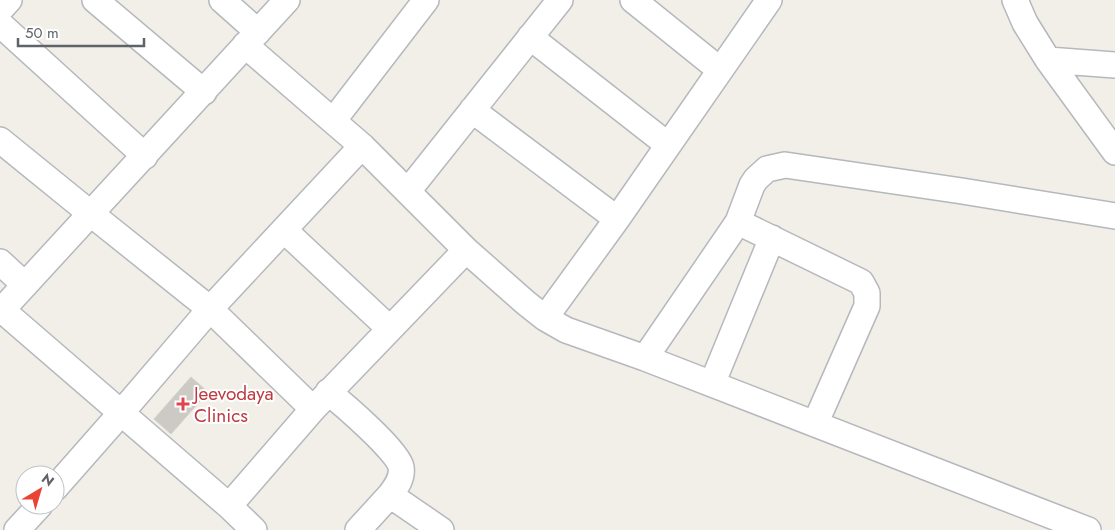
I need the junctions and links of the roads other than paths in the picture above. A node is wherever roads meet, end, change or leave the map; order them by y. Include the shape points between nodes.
1 (9, 0) edge
2 (96, 0) edge
3 (222, 0) edge
4 (287, 0) edge
5 (426, 0) edge
6 (560, 0) edge
7 (633, 0) edge
8 (768, 0) edge
9 (1015, 0) edge
10 (0, 10) edge
11 (0, 24) edge
12 (530, 37) junction
13 (251, 39) junction
14 (1048, 60) junction
15 (1115, 65) edge
16 (720, 70) junction
17 (204, 92) junction
18 (472, 110) junction
19 (333, 121) junction
20 (0, 140) edge
21 (668, 145) junction
22 (362, 146) junction
23 (1115, 152) edge
24 (145, 156) junction
25 (408, 191) junction
26 (91, 214) junction
27 (1115, 216) edge
28 (617, 219) junction
29 (738, 222) junction
30 (284, 230) junction
31 (772, 238) junction
32 (466, 250) junction
33 (0, 262) edge
34 (25, 285) junction
35 (210, 309) junction
36 (1, 311) edge
37 (545, 318) junction
38 (390, 329) junction
39 (645, 358) junction
40 (712, 384) junction
41 (321, 400) junction
42 (122, 413) junction
43 (815, 424) junction
44 (65, 477) edge
45 (390, 495) junction
46 (229, 506) junction
47 (254, 530) edge
48 (358, 530) edge
49 (441, 530) edge
50 (1088, 530) edge

1 - 10 street
2 - 17 street
3 - 13 street
4 - 13 street
5 - 19 street
6 - 12 street
7 - 16 street
8 - 16 street
9 - 14 street
11 - 24 street
12 - 18 street
12 - 21 street
13 - 17 street
13 - 19 street
14 - 15 street
14 - 23 street
16 - 21 street
17 - 24 street
18 - 25 street
18 - 28 street
19 - 22 street
20 - 26 street
21 - 28 street
22 - 25 street
22 - 30 street
24 - 26 street
25 - 32 street
26 - 34 street
26 - 35 street
27 - 29 street via 785,165 767,169 756,179
28 - 37 street
29 - 31 street
29 - 39 street
30 - 35 street
30 - 38 street
31 - 40 street
31 - 43 street via 861,282 867,293 867,306
32 - 37 street
32 - 38 street
33 - 34 street
34 - 36 street
35 - 41 street
35 - 42 street
36 - 42 street
37 - 39 street via 566,330
38 - 41 street
39 - 40 street
40 - 43 street
41 - 45 street via 339,401 397,458 401,474
41 - 46 street
42 - 44 street
42 - 46 street
43 - 50 street
45 - 48 street
45 - 49 street
46 - 47 street

